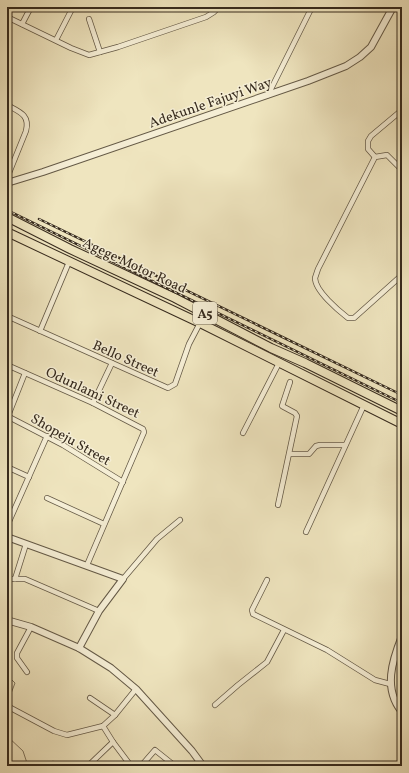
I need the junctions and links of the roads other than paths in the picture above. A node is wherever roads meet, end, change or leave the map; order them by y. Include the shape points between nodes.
1 (31, 7) edge
2 (73, 7) edge
3 (219, 7) edge
4 (312, 7) edge
5 (393, 7) edge
6 (7, 17) edge
7 (89, 19) dead end
8 (22, 24) junction
9 (56, 40) junction
10 (100, 52) junction
11 (268, 95) junction
12 (7, 105) edge
13 (402, 110) edge
14 (375, 157) junction
15 (402, 170) edge
16 (7, 178) edge
17 (7, 183) edge
18 (7, 217) edge
19 (7, 232) edge
20 (69, 262) junction
21 (402, 275) edge
22 (7, 316) edge
23 (200, 323) junction
24 (40, 331) junction
25 (112, 363) junction
26 (279, 363) junction
27 (7, 365) edge
28 (25, 373) junction
29 (290, 382) dead end
30 (93, 403) junction
31 (364, 405) junction
32 (402, 411) edge
33 (7, 416) edge
34 (402, 424) edge
35 (243, 433) dead end
36 (47, 436) junction
37 (345, 445) junction
38 (290, 454) junction
39 (7, 467) edge
40 (28, 477) junction
41 (123, 482) junction
42 (47, 498) dead end
43 (278, 504) dead end
44 (180, 520) dead end
45 (104, 524) junction
46 (7, 526) edge
47 (306, 532) dead end
48 (7, 537) edge
49 (26, 544) junction
50 (87, 565) junction
51 (7, 579) edge
52 (15, 579) junction
53 (123, 579) junction
54 (267, 580) dead end
55 (99, 611) junction
56 (7, 623) edge
57 (31, 627) junction
58 (284, 630) junction
59 (402, 636) edge
60 (79, 648) junction
61 (27, 672) dead end
62 (390, 684) junction
63 (136, 689) junction
64 (90, 698) dead end
65 (215, 705) dead end
66 (8, 706) edge
67 (402, 712) edge
68 (115, 715) junction
69 (103, 726) junction
70 (113, 742) junction
71 (88, 766) edge
72 (132, 766) edge
73 (141, 766) edge
74 (175, 766) edge
75 (203, 766) edge

1 - 8 street
2 - 9 street
3 - 10 street via 206,17
4 - 11 street
5 - 11 street, Adekunle Fajuyi Way via 371,47 360,57 346,66
6 - 8 street
7 - 10 street
8 - 9 street
9 - 10 street via 89,54
11 - 17 street, Adekunle Fajuyi Way
12 - 16 street via 24,115 28,124
13 - 14 street via 368,141 368,149
14 - 15 street via 387,155
14 - 21 street via 318,269 316,284 343,314 348,318 354,318
18 - 32 highway, Agege Motor Road / A5
19 - 20 highway, Agege Motor Road / A5
20 - 23 highway, Agege Motor Road / A5
20 - 24 street
22 - 24 street, Bello Street
23 - 25 street, Bello Street via 172,387 168,388
23 - 26 highway, Agege Motor Road / A5
24 - 25 street, Bello Street
25 - 30 street
26 - 31 highway, Agege Motor Road / A5
26 - 35 street
27 - 28 street, Odunlami Street
28 - 30 street, Odunlami Street
28 - 33 street
29 - 38 street via 282,406 297,416
30 - 41 street, Odunlami Street via 143,428 144,432
31 - 34 highway, Agege Motor Road / A5
31 - 37 street
33 - 36 street, Shopeju Street
36 - 40 street
36 - 41 street, Shopeju Street
37 - 38 street via 320,445 310,454
37 - 47 street
38 - 43 street
39 - 40 street
40 - 46 street
41 - 45 street, Odunlami Street
42 - 45 street
44 - 53 street via 157,539
45 - 50 street, Odunlami Street
48 - 49 street
49 - 50 street
49 - 52 street
50 - 53 street
51 - 52 street
52 - 55 street via 25,579
53 - 55 street
54 - 58 street via 251,612
55 - 60 street
56 - 57 street via 10,621
57 - 60 street
57 - 61 street via 17,653 17,658
58 - 62 street via 327,650 375,680
58 - 65 street via 267,662
59 - 62 street via 392,666
60 - 63 street via 111,668
62 - 67 street
63 - 68 street
63 - 75 street
64 - 68 street
66 - 69 street via 54,732 67,735
68 - 69 street
69 - 70 street
70 - 71 street
70 - 72 street
73 - 74 street via 155,750

